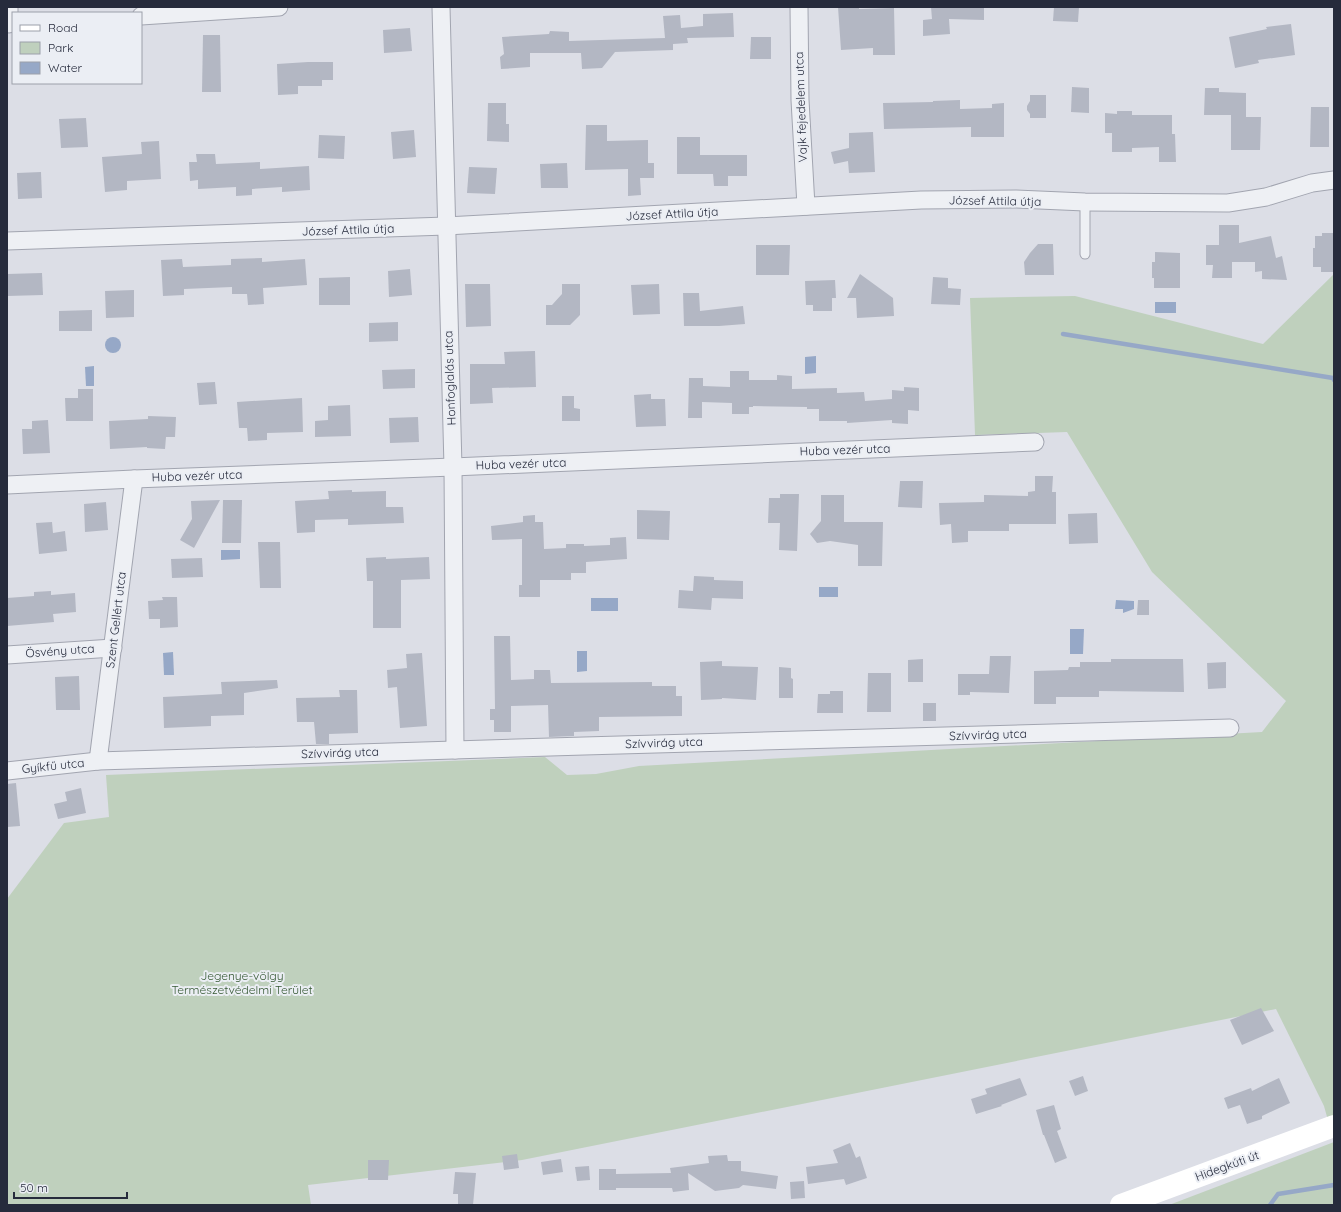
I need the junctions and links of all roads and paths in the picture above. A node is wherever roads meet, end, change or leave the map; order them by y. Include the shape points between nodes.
1 (279, 7) edge
2 (441, 7) edge
3 (799, 7) edge
4 (210, 9) edge
5 (142, 16) edge
6 (1334, 180) edge
7 (1085, 202) junction
8 (806, 206) junction
9 (446, 226) junction
10 (7, 241) edge
11 (1085, 254) dead end
12 (1035, 442) dead end
13 (453, 467) junction
14 (134, 479) junction
15 (7, 485) edge
16 (113, 648) junction
17 (7, 655) edge
18 (1230, 728) dead end
19 (455, 750) junction
20 (98, 761) junction
21 (7, 771) edge
22 (1334, 1126) edge
23 (1121, 1205) edge

1 - 4 street
2 - 9 street, Honfoglalás utca
3 - 8 street, Vajk fejedelem utca via 800,100
4 - 5 street
6 - 7 street, József Attila útja via 1312,183 1266,197 1228,203
7 - 8 street, József Attila útja via 1016,199 921,200
7 - 11 lane
8 - 9 street, József Attila útja
9 - 10 street, József Attila útja
9 - 13 street, Honfoglalás utca
12 - 13 street, Huba vezér utca
13 - 14 street, Huba vezér utca
13 - 19 street, Honfoglalás utca
14 - 15 street, Huba vezér utca
14 - 16 street, Szent Gellért utca
16 - 17 street, Ösvény utca
16 - 20 street, Szent Gellért utca
18 - 19 street, Szívvirág utca
19 - 20 street, Szívvirág utca
20 - 21 street, Gyíkfű utca
22 - 23 main road, Hidegkúti út

